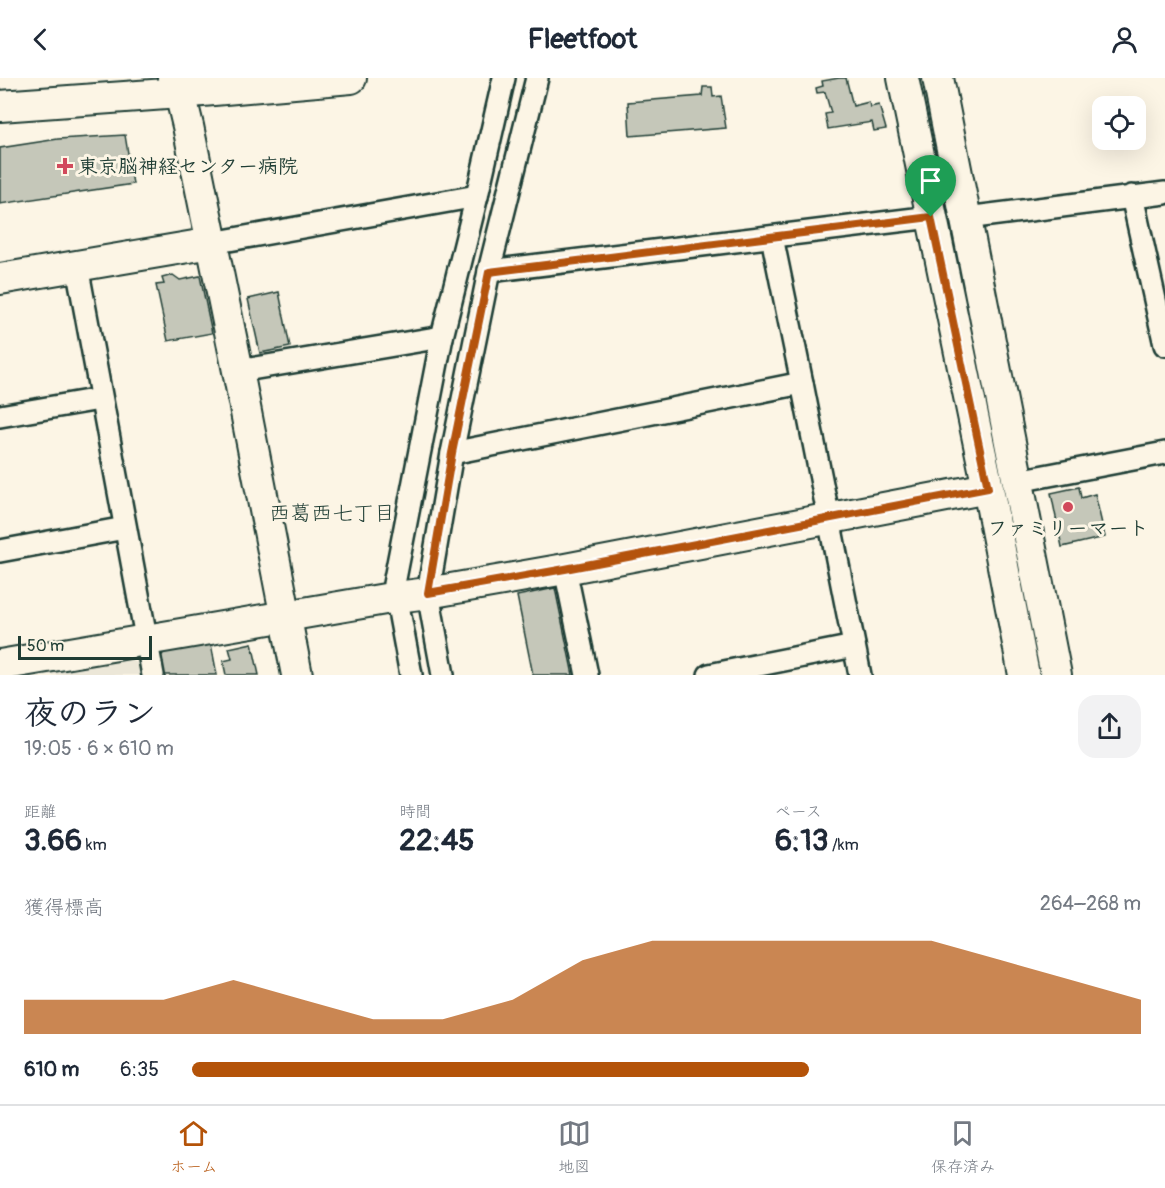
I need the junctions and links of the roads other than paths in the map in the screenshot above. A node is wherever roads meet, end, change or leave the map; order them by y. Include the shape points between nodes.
1 (351, 78) edge
2 (504, 78) edge
3 (537, 78) edge
4 (903, 78) edge
5 (938, 78) edge
6 (177, 86) edge
7 (0, 106) edge
8 (1165, 193) edge
9 (477, 196) junction
10 (1132, 196) junction
11 (931, 217) junction
12 (966, 218) junction
13 (772, 237) junction
14 (212, 243) junction
15 (77, 266) junction
16 (489, 272) junction
17 (0, 279) edge
18 (442, 337) junction
19 (1164, 337) edge
20 (238, 371) junction
21 (802, 383) junction
22 (100, 399) junction
23 (0, 416) edge
24 (452, 453) junction
25 (1165, 453) edge
26 (1018, 481) junction
27 (988, 488) junction
28 (829, 519) junction
29 (125, 528) junction
30 (0, 551) edge
31 (565, 569) junction
32 (428, 593) junction
33 (397, 597) junction
34 (286, 616) junction
35 (146, 640) junction
36 (854, 646) junction
37 (0, 665) edge
38 (153, 675) edge
39 (297, 675) edge
40 (411, 675) edge
41 (443, 675) edge
42 (587, 675) edge
43 (709, 675) edge
44 (860, 675) edge
45 (1024, 675) edge
46 (1056, 675) edge

1 - 6 street
2 - 9 street
3 - 16 street
4 - 11 street
5 - 12 street
6 - 7 street
6 - 14 street
8 - 10 street
9 - 14 street
9 - 18 street
10 - 12 street
10 - 19 street
11 - 13 street
11 - 27 street
12 - 26 street
13 - 16 street
13 - 21 street
14 - 15 street
14 - 20 street
15 - 17 street
15 - 22 street
16 - 24 street
18 - 20 street
18 - 33 street via 394,584
20 - 34 street
21 - 24 street
21 - 28 street
22 - 23 street
22 - 29 street
24 - 32 street
25 - 26 street
26 - 46 street
27 - 28 street
27 - 45 street
28 - 31 street
28 - 36 street
29 - 30 street
29 - 35 street
31 - 32 street
31 - 42 street
32 - 33 street
32 - 41 street
33 - 34 street
33 - 40 street
34 - 35 street
34 - 39 street
35 - 37 street
35 - 38 street
36 - 43 street
36 - 44 street

